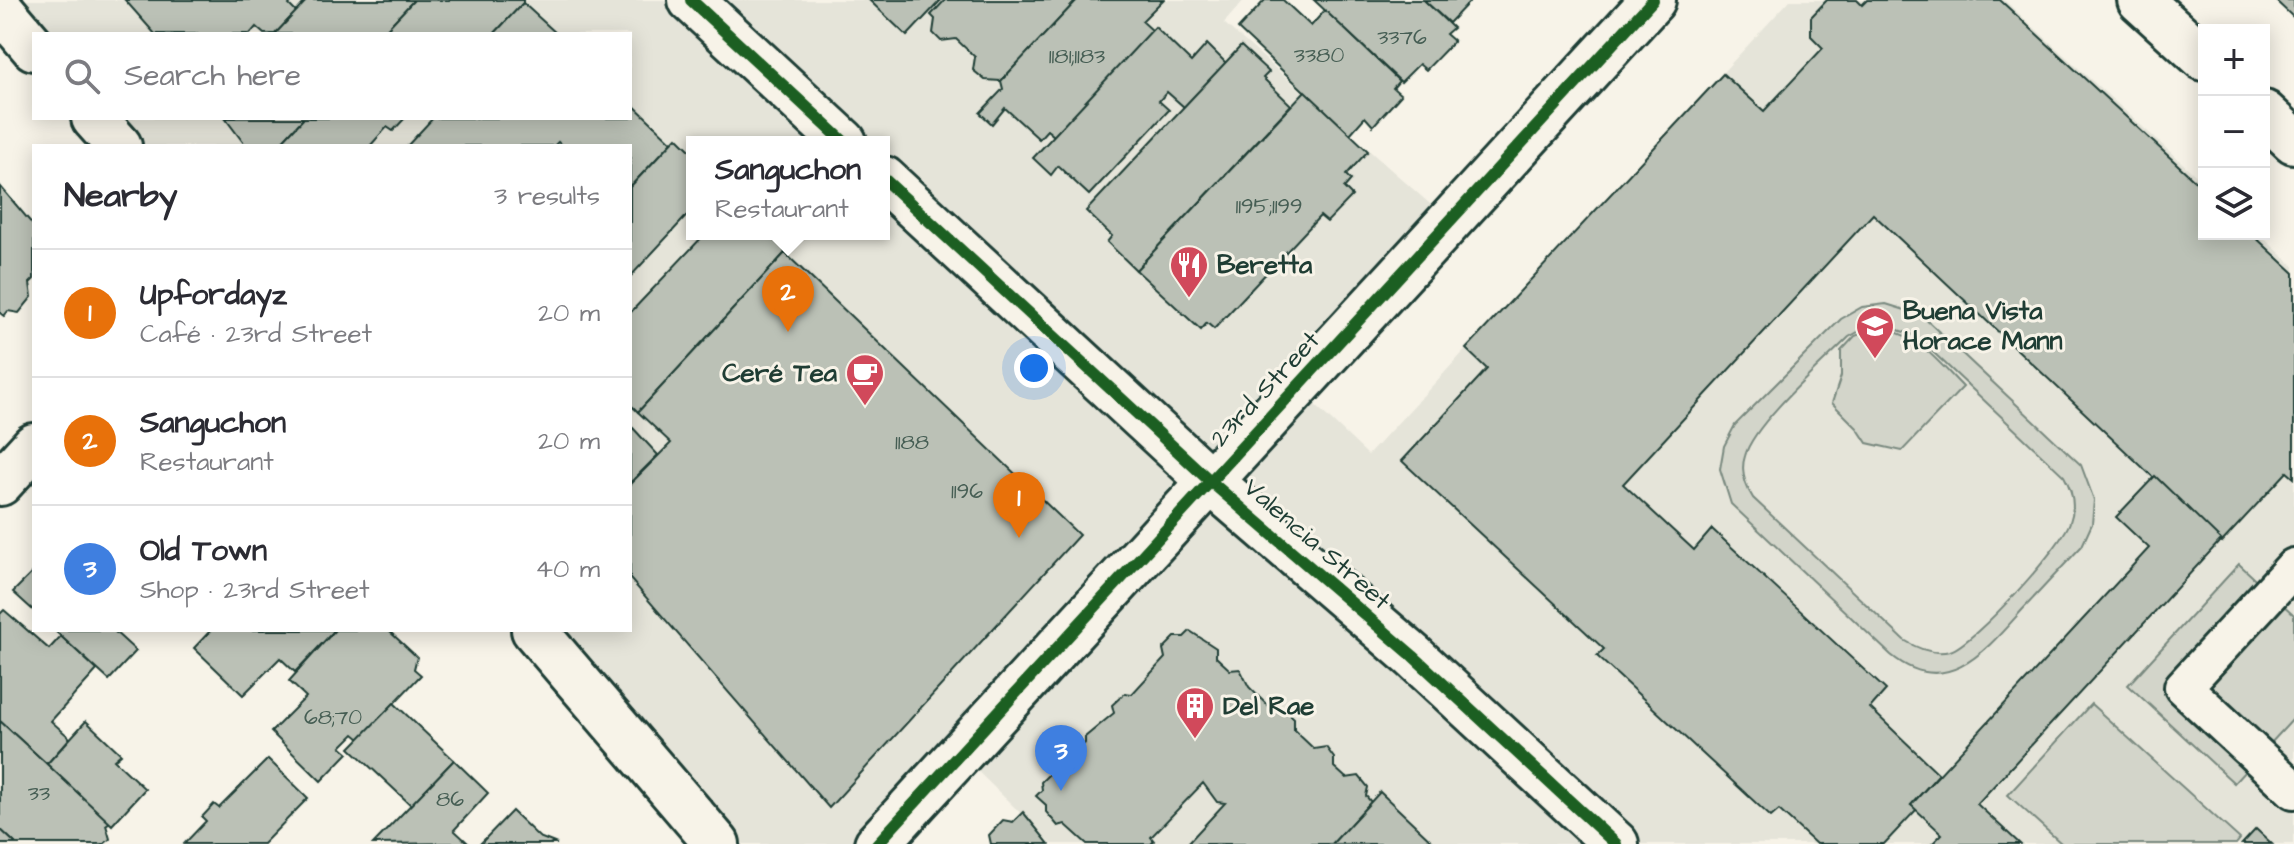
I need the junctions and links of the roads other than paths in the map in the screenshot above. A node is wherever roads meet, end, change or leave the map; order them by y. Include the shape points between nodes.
1 (691, 0) edge
2 (1653, 0) edge
3 (2140, 0) edge
4 (0, 8) edge
5 (32, 46) edge
6 (2198, 53) edge
7 (2270, 119) edge
8 (96, 120) edge
9 (838, 136) edge
10 (2294, 141) edge
11 (117, 144) edge
12 (890, 185) edge
13 (32, 448) edge
14 (1210, 481) junction
15 (0, 483) edge
16 (2294, 567) edge
17 (536, 632) edge
18 (2294, 790) edge
19 (717, 844) edge
20 (877, 844) edge
21 (1616, 844) edge

1 - 9 street
2 - 14 street, 23rd Street
3 - 6 street
4 - 5 street
7 - 10 street
8 - 11 street
12 - 14 street, Valencia Street
13 - 15 street
14 - 20 street, 23rd Street
14 - 21 street, Valencia Street via 1413,656
16 - 18 lane via 2183,687
17 - 19 street

